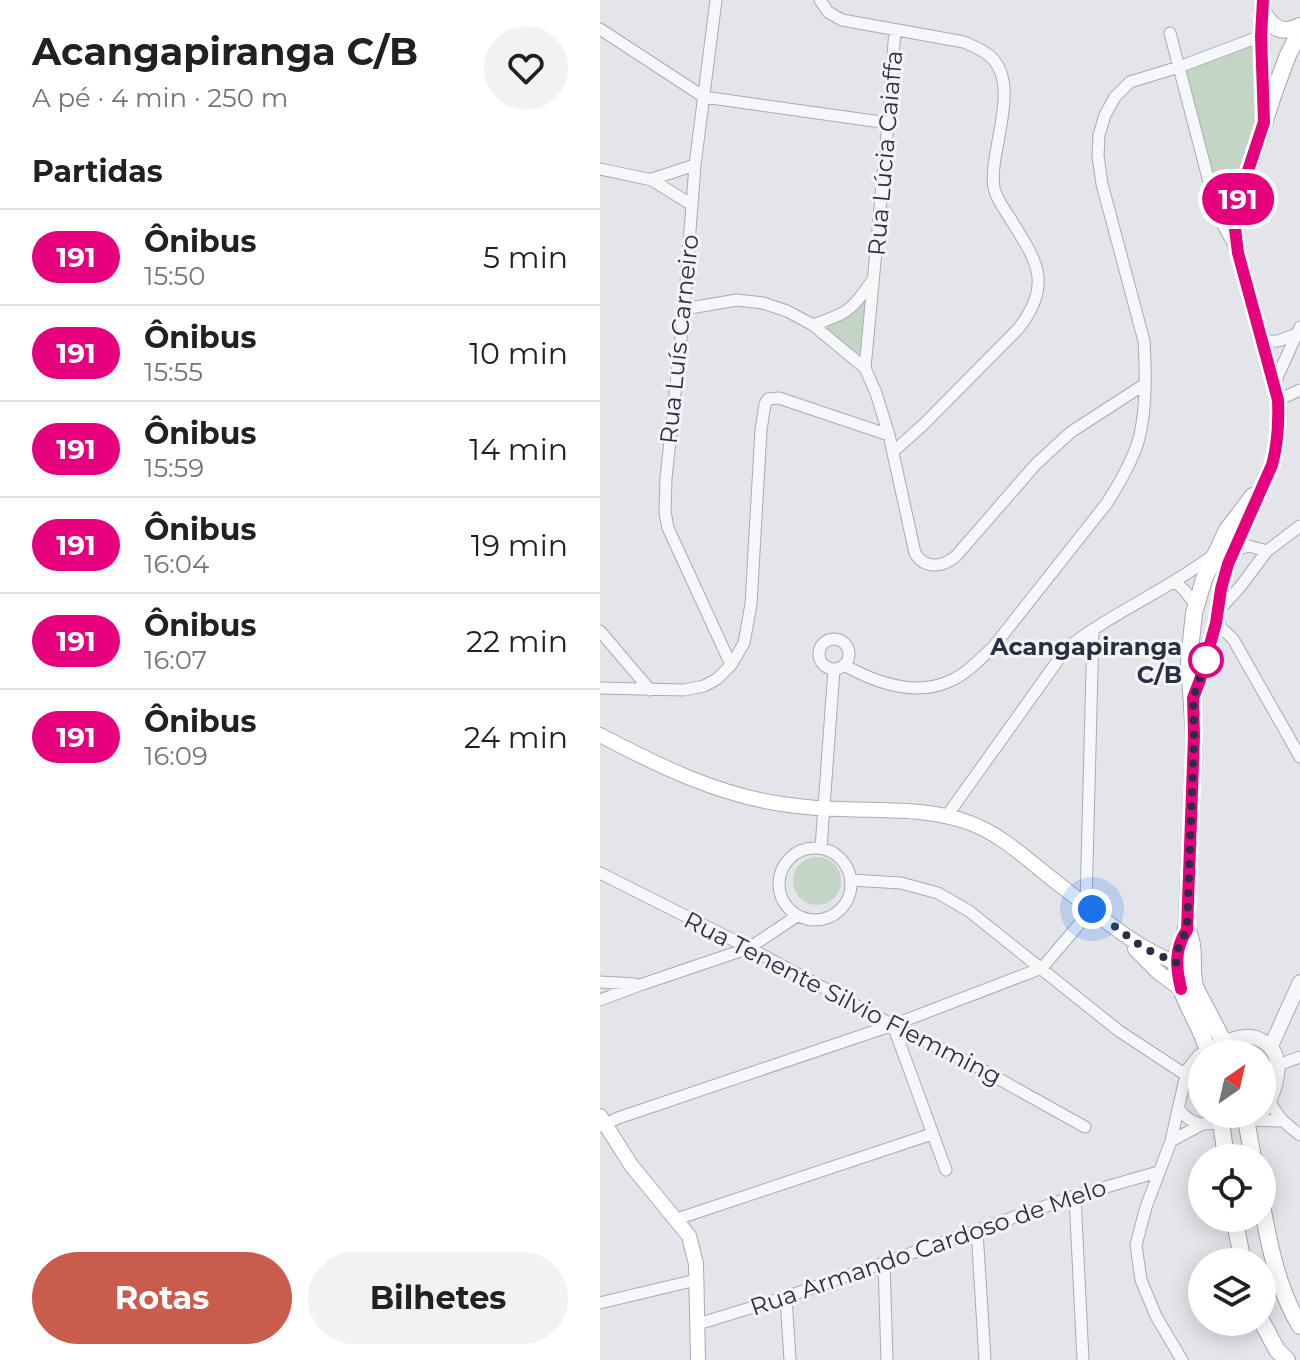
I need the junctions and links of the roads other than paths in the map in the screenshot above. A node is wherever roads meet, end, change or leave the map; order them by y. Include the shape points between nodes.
1 (716, 0) edge
2 (820, 0) edge
3 (1262, 6) edge
4 (600, 29) edge
5 (1300, 29) edge
6 (895, 30) junction
7 (1170, 33) dead end
8 (1261, 36) junction
9 (1179, 67) junction
10 (704, 97) junction
11 (1264, 122) junction
12 (888, 123) junction
13 (695, 165) junction
14 (600, 169) edge
15 (652, 180) junction
16 (692, 205) junction
17 (1238, 253) junction
18 (874, 276) junction
19 (684, 309) junction
20 (813, 325) junction
21 (1299, 330) edge
22 (1262, 341) junction
23 (865, 368) junction
24 (1145, 384) junction
25 (1300, 390) edge
26 (1276, 392) junction
27 (889, 435) junction
28 (894, 451) junction
29 (1261, 488) junction
30 (1300, 526) edge
31 (1235, 550) junction
32 (1267, 551) junction
33 (1216, 554) junction
34 (1175, 582) junction
35 (1196, 605) junction
36 (1217, 617) junction
37 (1093, 630) junction
38 (600, 631) edge
39 (731, 665) junction
40 (600, 688) edge
41 (650, 690) junction
42 (1193, 698) junction
43 (600, 735) edge
44 (1300, 757) edge
45 (823, 808) junction
46 (946, 817) junction
47 (821, 848) junction
48 (600, 873) edge
49 (851, 880) junction
50 (1089, 907) junction
51 (797, 916) junction
52 (1187, 930) junction
53 (1125, 936) junction
54 (749, 948) junction
55 (1176, 963) junction
56 (1042, 968) junction
57 (600, 982) edge
58 (1300, 982) edge
59 (1186, 983) junction
60 (640, 985) junction
61 (600, 1000) edge
62 (893, 1025) junction
63 (1204, 1040) edge
64 (1223, 1040) edge
65 (1241, 1040) edge
66 (1260, 1040) edge
67 (1274, 1040) edge
68 (1300, 1057) edge
69 (1276, 1060) edge
70 (1278, 1065) junction
71 (1188, 1068) edge
72 (1276, 1069) edge
73 (1186, 1075) junction
74 (1179, 1110) junction
75 (1276, 1113) edge
76 (1188, 1119) edge
77 (1276, 1119) edge
78 (1282, 1121) junction
79 (601, 1122) edge
80 (1085, 1127) dead end
81 (1195, 1128) edge
82 (932, 1134) junction
83 (1300, 1135) edge
84 (1171, 1141) junction
85 (946, 1170) dead end
86 (1158, 1172) junction
87 (1075, 1196) junction
88 (677, 1219) junction
89 (977, 1231) junction
90 (1267, 1232) edge
91 (884, 1263) junction
92 (696, 1280) junction
93 (786, 1297) junction
94 (600, 1303) edge
95 (698, 1324) junction
96 (1300, 1326) edge
97 (1270, 1336) edge
98 (1179, 1358) edge
99 (698, 1360) edge
100 (790, 1360) edge
101 (887, 1360) edge
102 (985, 1360) edge
103 (1083, 1360) edge
104 (1287, 1360) edge

1 - 10 street, Rua Luís Carneiro
2 - 6 street via 842,20
3 - 5 main road via 1278,29
3 - 8 main road
4 - 10 street
5 - 11 main road
6 - 12 street, Rua Lúcia Caiaffa
6 - 28 street via 964,42 979,48 998,67 1003,111 994,190 1033,255 1039,281 1035,303 1018,329
7 - 9 street
8 - 9 street
8 - 11 main road
9 - 17 street via 1213,197
9 - 24 street via 1121,89 1099,135 1102,184 1144,341
10 - 12 street
10 - 13 street, Rua Luís Carneiro
11 - 17 main road via 1238,201
12 - 18 street, Rua Lúcia Caiaffa
13 - 15 street
13 - 16 street, Rua Luís Carneiro
14 - 15 street
15 - 16 street
16 - 19 street, Rua Luís Carneiro
17 - 22 main road
18 - 20 street, Rua Lúcia Caiaffa via 850,310
18 - 23 street, Rua Lúcia Caiaffa
19 - 20 street via 737,300 763,303
19 - 39 street, Rua Luís Carneiro via 665,512
20 - 23 street
21 - 22 street via 1278,341
21 - 26 street
22 - 26 main road
23 - 27 street
24 - 28 street via 1071,432 956,556 940,565 925,564 915,553
24 - 45 street via 1139,439 1107,503 973,666 951,681 909,688 839,667
25 - 26 street
26 - 29 main road via 1277,447
27 - 28 street
27 - 39 street via 779,398 768,399 751,604 744,643
29 - 31 main road
29 - 33 main road via 1227,530
30 - 32 street
31 - 32 street via 1249,546
31 - 33 main road
31 - 36 main road
32 - 36 street
33 - 34 street
33 - 35 main road
34 - 35 street
34 - 37 street
35 - 36 main road via 1204,617
35 - 42 main road via 1189,660
36 - 42 main road
36 - 44 street
37 - 46 street via 1066,649
37 - 50 street
38 - 41 street
39 - 41 street via 704,686
40 - 41 street
42 - 52 main road
43 - 45 main road via 652,762 740,795
45 - 46 main road
45 - 47 street
46 - 50 main road via 990,832
47 - 49 street via 842,859
47 - 51 street via 797,852 781,871 781,896
48 - 54 street, Rua Tenente Silvio Flemming
49 - 51 street via 848,901 834,915 816,920
49 - 56 street via 901,883 938,893
50 - 53 main road
50 - 56 street
51 - 54 street
52 - 55 main road
52 - 59 main road via 1192,940
53 - 55 main road
53 - 59 main road via 1137,952
54 - 60 street
54 - 62 street, Rua Tenente Silvio Flemming
55 - 59 main road
56 - 62 street
56 - 73 street via 1119,1031
57 - 60 street
58 - 67 street
59 - 63 main road
59 - 64 main road
60 - 61 street
62 - 79 street
62 - 80 street, Rua Tenente Silvio Flemming
62 - 82 street
65 - 66 street
68 - 70 street
69 - 70 street
70 - 72 street
71 - 73 street
73 - 74 street
74 - 76 street
74 - 84 street
75 - 78 street
77 - 78 street
78 - 83 street
79 - 88 main road
81 - 84 street
82 - 85 street
82 - 88 street
84 - 86 street
86 - 87 street, Rua Armando Cardoso de Melo
86 - 98 street via 1136,1245 1141,1280
87 - 89 street, Rua Armando Cardoso de Melo
87 - 103 street
88 - 92 main road via 693,1247
89 - 91 street, Rua Armando Cardoso de Melo
89 - 102 street
90 - 96 main road via 1288,1307
91 - 93 street, Rua Armando Cardoso de Melo
91 - 101 street
92 - 94 street
92 - 95 main road
93 - 95 street, Rua Armando Cardoso de Melo
93 - 100 street
95 - 99 main road
97 - 104 main road

